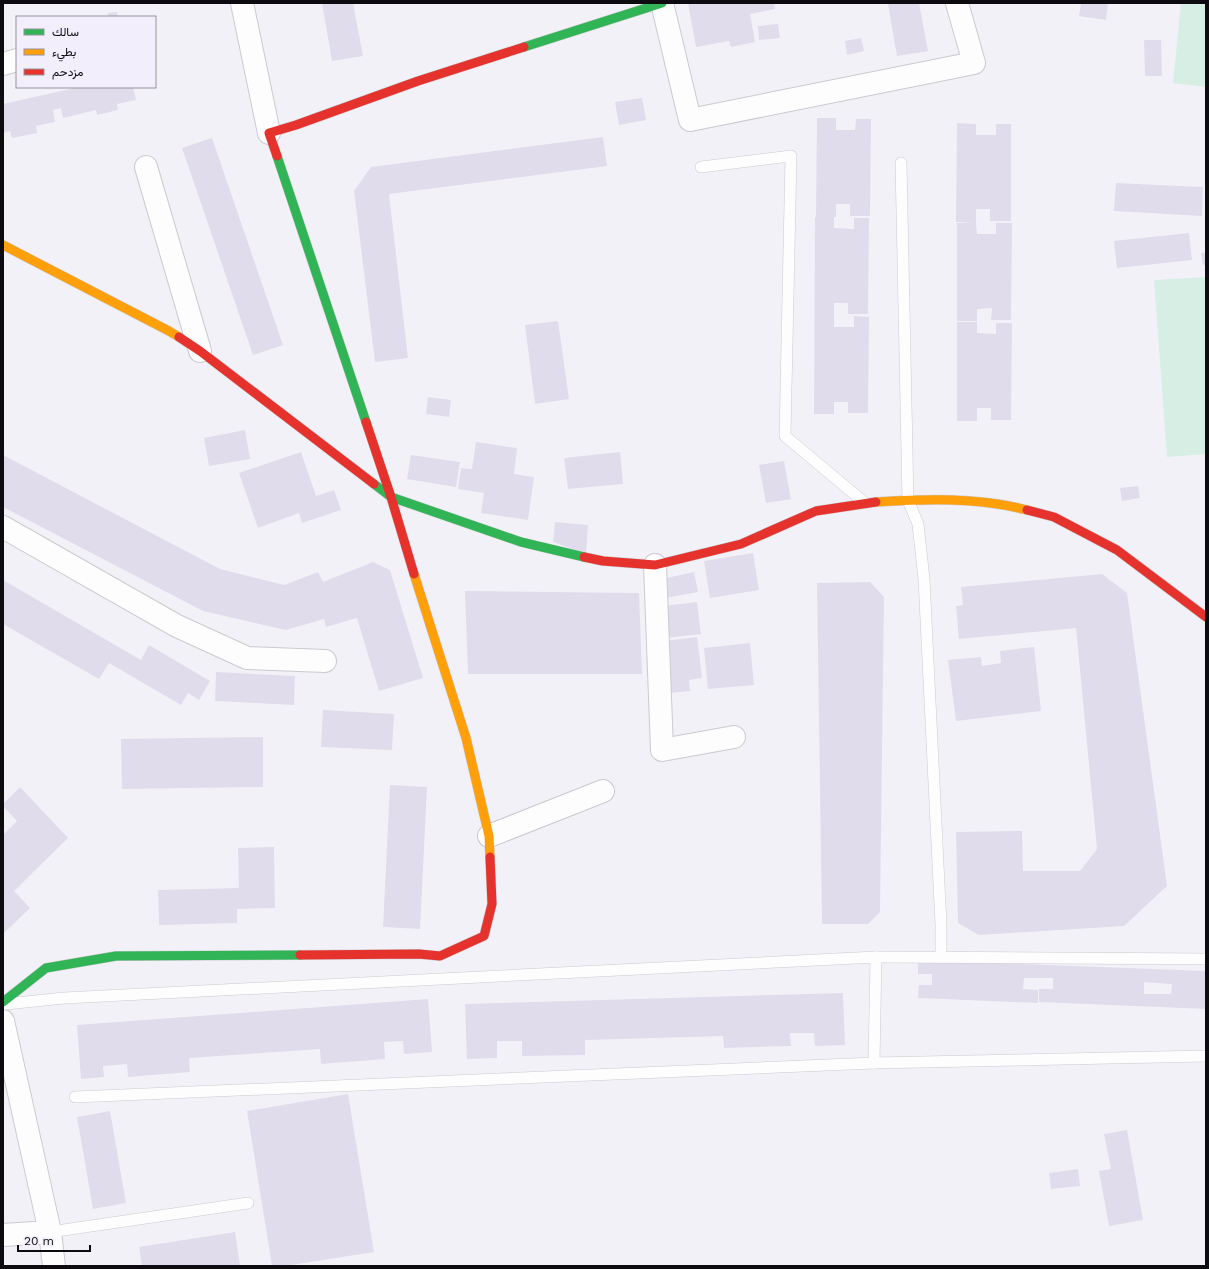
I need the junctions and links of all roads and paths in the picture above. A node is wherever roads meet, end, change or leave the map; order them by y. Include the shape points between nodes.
1 (242, 3) edge
2 (662, 3) edge
3 (957, 3) edge
4 (16, 60) edge
5 (3, 64) edge
6 (270, 133) junction
7 (901, 163) dead end
8 (146, 167) dead end
9 (701, 168) dead end
10 (3, 245) edge
11 (200, 351) junction
12 (392, 497) junction
13 (908, 500) junction
14 (865, 503) junction
15 (3, 527) edge
16 (655, 565) junction
17 (1206, 617) edge
18 (325, 661) dead end
19 (734, 737) dead end
20 (603, 791) dead end
21 (489, 836) junction
22 (876, 956) junction
23 (941, 957) junction
24 (1206, 959) edge
25 (3, 1003) edge
26 (3, 1021) edge
27 (1206, 1056) edge
28 (874, 1063) junction
29 (75, 1097) dead end
30 (248, 1203) dead end
31 (50, 1232) junction
32 (3, 1235) edge
33 (54, 1266) edge

1 - 6 street
2 - 3 street via 690,120 974,63
2 - 6 street via 418,81
4 - 5 street
6 - 12 street
7 - 13 lane
8 - 11 street
9 - 14 lane via 791,156 785,436
10 - 11 street via 169,331
11 - 12 street
12 - 16 street via 520,542 603,561
12 - 21 street via 466,738
13 - 14 street
13 - 17 street via 956,500 1009,505 1054,516 1117,550
13 - 23 lane via 918,524 924,579
14 - 16 street via 816,511 741,544
15 - 18 street via 177,626 247,658
16 - 19 street via 662,750
20 - 21 street
21 - 25 street via 492,904 484,936 440,956 116,956 46,968
22 - 23 lane
22 - 25 lane
22 - 28 lane
23 - 24 lane
26 - 31 street
27 - 28 lane
28 - 29 lane
30 - 31 lane
31 - 32 street
31 - 33 street

